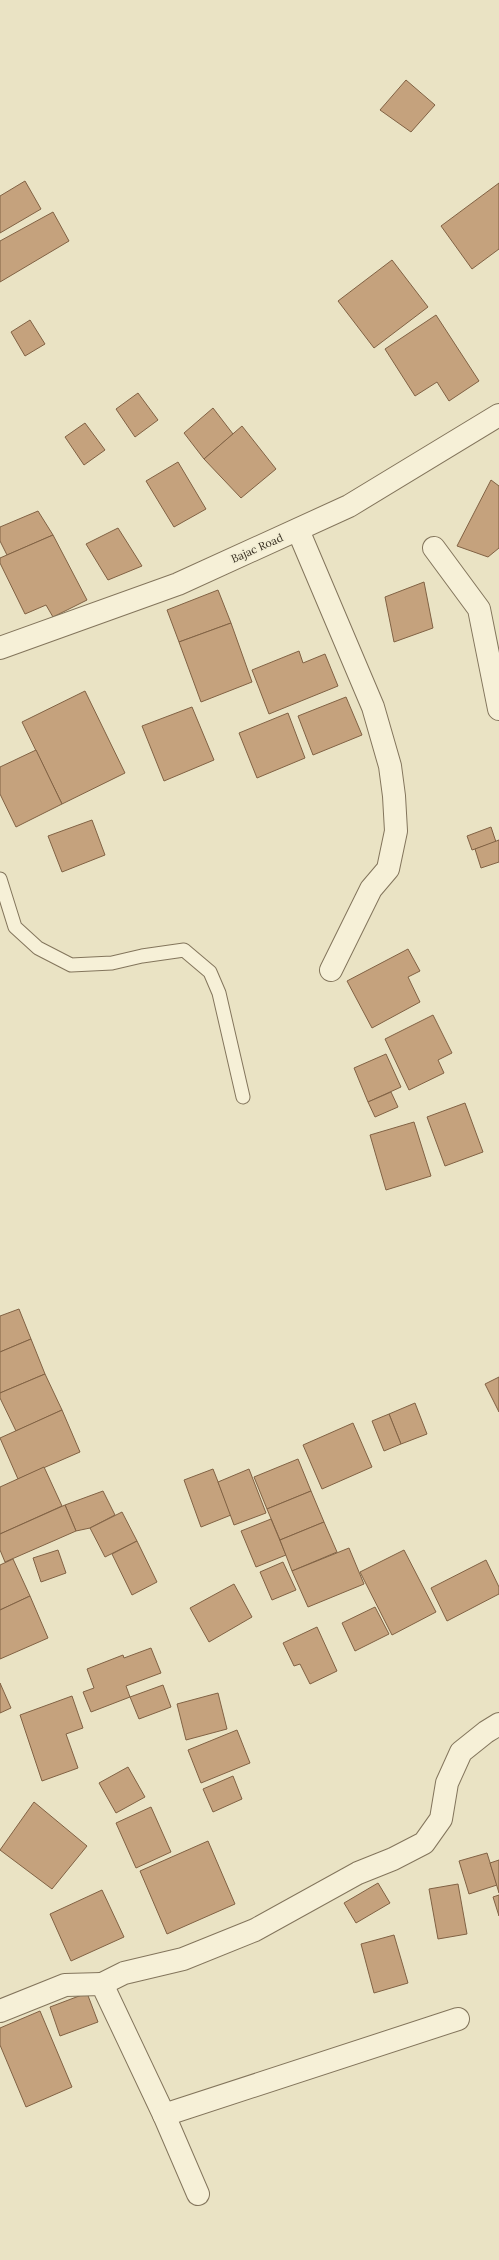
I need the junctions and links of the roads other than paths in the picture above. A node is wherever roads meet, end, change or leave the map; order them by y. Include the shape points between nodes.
1 (499, 415) edge
2 (298, 530) junction
3 (434, 548) dead end
4 (0, 648) edge
5 (499, 709) edge
6 (0, 879) edge
7 (331, 970) dead end
8 (244, 1097) dead end
9 (499, 1724) edge
10 (102, 1984) junction
11 (0, 2011) edge
12 (458, 2019) dead end
13 (164, 2115) junction
14 (198, 2194) dead end

1 - 2 street, Bajac Road via 349,506
2 - 4 street, Bajac Road via 178,584
2 - 7 street via 373,707 390,766 394,796 396,832 388,869 371,889
3 - 5 street via 479,609
6 - 8 lane via 15,927 38,948 71,965 112,963 184,950 210,972
9 - 10 street via 461,1752 447,1783 441,1819 424,1843 358,1873 255,1930 183,1959 124,1973
10 - 11 street via 65,1985
10 - 13 street
12 - 13 street
13 - 14 street

